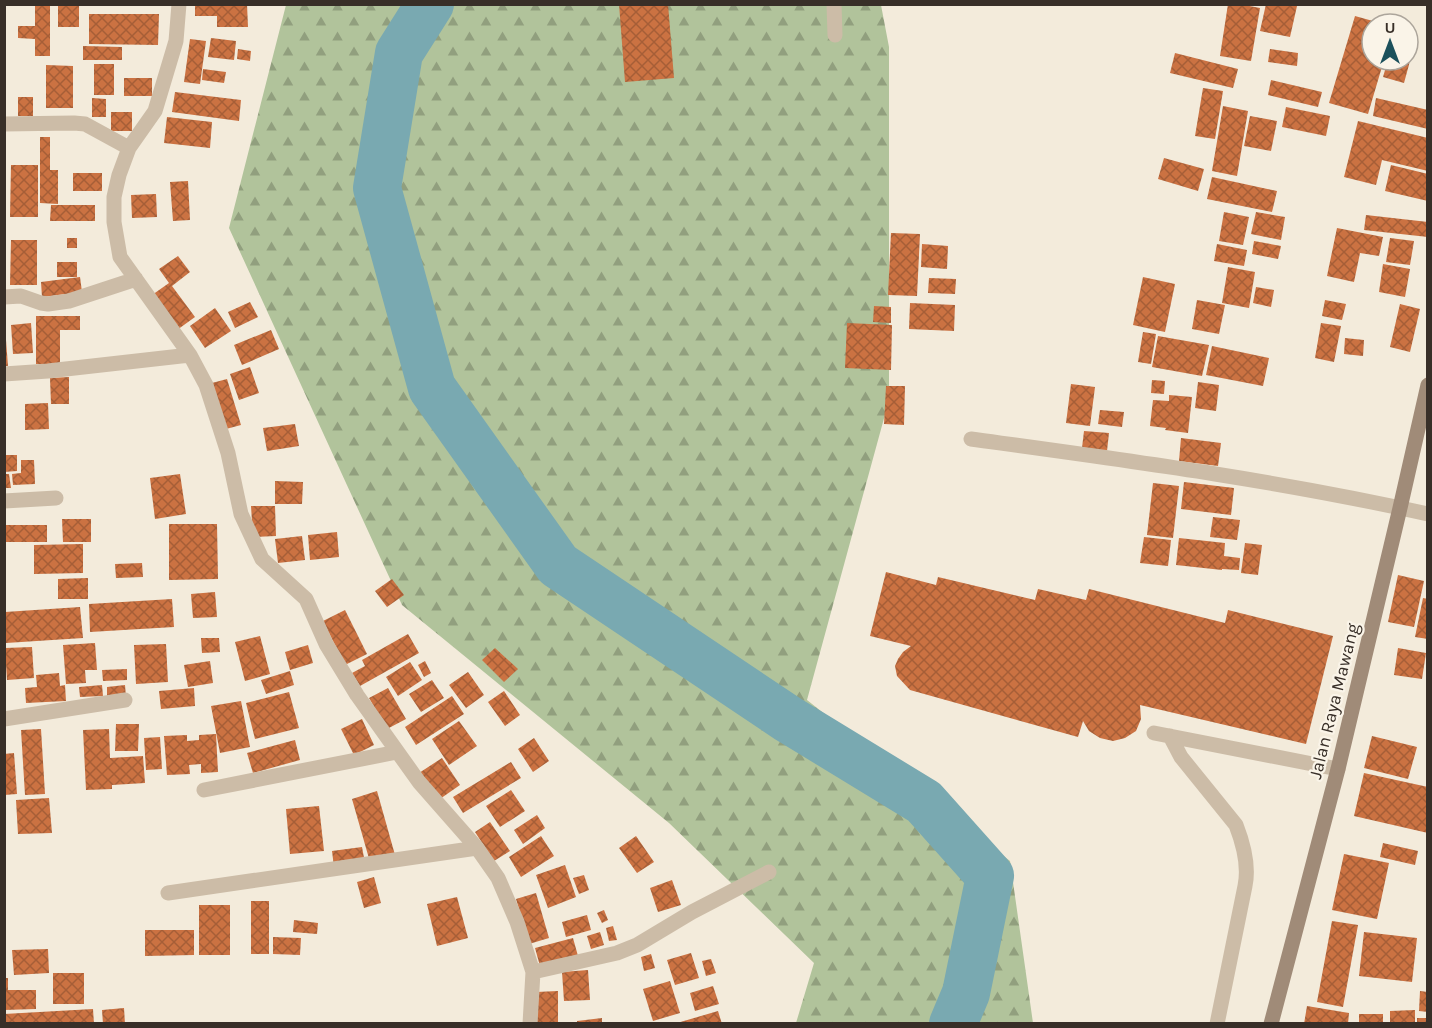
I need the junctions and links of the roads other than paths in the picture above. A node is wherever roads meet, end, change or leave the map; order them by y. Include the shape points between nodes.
1 (179, 4) edge
2 (834, 4) edge
3 (835, 35) dead end
4 (4, 124) edge
5 (129, 148) junction
6 (136, 279) junction
7 (4, 297) edge
8 (190, 355) junction
9 (4, 374) edge
10 (1428, 385) edge
11 (971, 440) dead end
12 (56, 498) dead end
13 (4, 501) edge
14 (1400, 508) junction
15 (1428, 514) edge
16 (125, 700) dead end
17 (4, 719) edge
18 (1154, 733) dead end
19 (1170, 736) junction
20 (397, 752) junction
21 (1338, 770) junction
22 (204, 790) dead end
23 (477, 848) junction
24 (769, 872) dead end
25 (168, 894) dead end
26 (533, 972) junction
27 (530, 1023) edge
28 (1216, 1023) edge
29 (1271, 1023) edge

1 - 5 street via 176,41 155,111
2 - 3 street
4 - 5 street via 85,124
5 - 6 street via 114,197 114,222 120,257
6 - 7 street via 60,303
6 - 8 street
8 - 9 street
8 - 20 street via 206,385 228,453 241,513 262,559 306,598 357,695
10 - 14 main road, Jalan Raya Mawang
11 - 14 street via 1176,468
12 - 13 street
14 - 15 street
14 - 21 main road, Jalan Raya Mawang
16 - 17 street
18 - 19 street
19 - 21 street
19 - 28 street via 1188,768 1236,825 1246,867
20 - 22 street
20 - 23 street
21 - 29 main road, Jalan Raya Mawang
23 - 25 street
23 - 26 street via 498,878
24 - 26 street via 637,945
26 - 27 street

